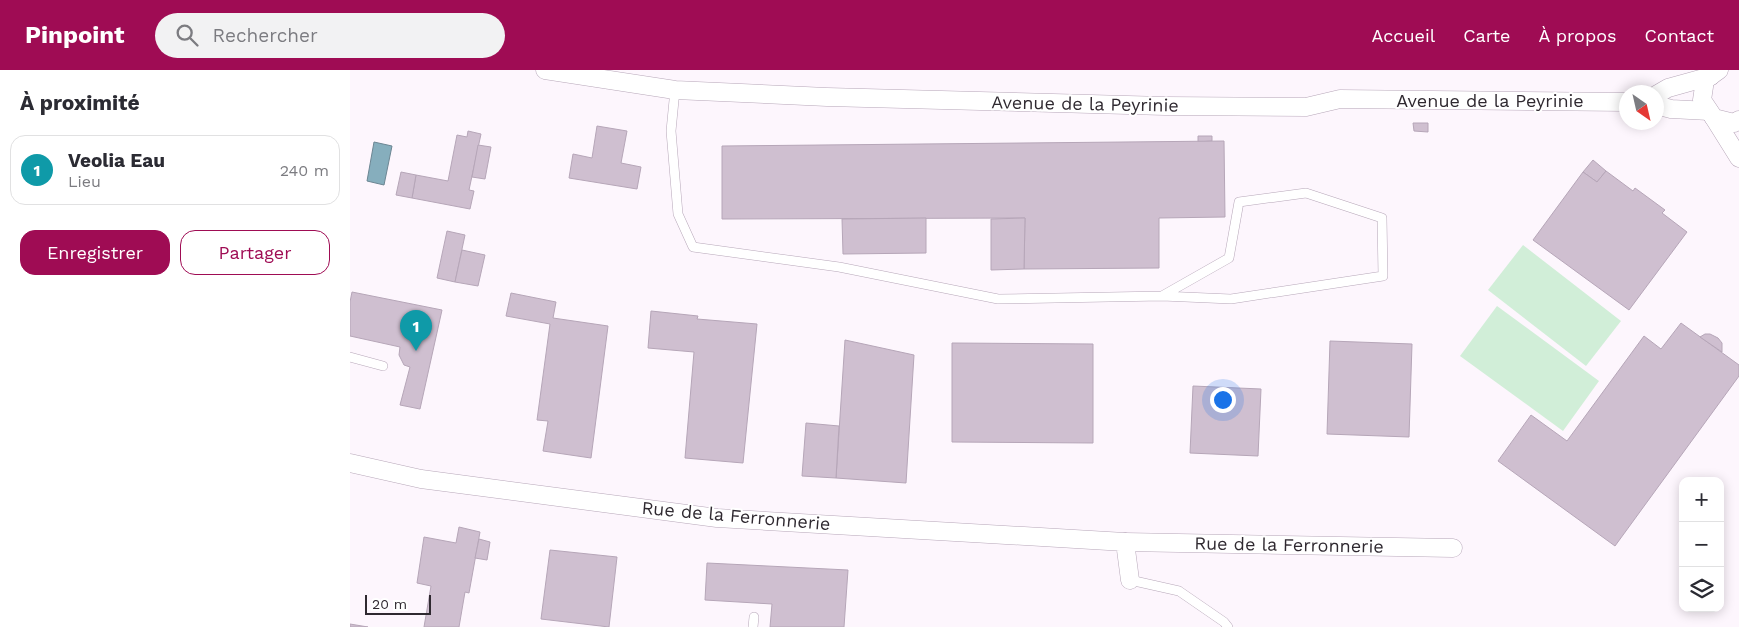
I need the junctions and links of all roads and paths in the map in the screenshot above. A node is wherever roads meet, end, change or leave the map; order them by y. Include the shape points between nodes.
1 (545, 70) edge
2 (1714, 72) edge
3 (675, 90) junction
4 (1664, 90) edge
5 (1619, 102) edge
6 (1664, 107) edge
7 (1711, 115) junction
8 (1739, 120) edge
9 (1739, 158) edge
10 (1162, 296) junction
11 (350, 357) edge
12 (383, 366) dead end
13 (350, 463) edge
14 (1125, 542) junction
15 (1453, 548) dead end
16 (1130, 580) joint
17 (1228, 627) edge

1 - 3 street, Avenue de la Peyrinie
2 - 4 street
2 - 7 street via 1705,80 1702,100
3 - 5 street, Avenue de la Peyrinie via 1165,106 1306,107 1340,100
3 - 10 lane via 671,131 678,214 693,247 839,267 998,299
6 - 7 street
7 - 8 street via 1734,123
7 - 9 street
10 - 10 lane via 1231,299 1383,276 1382,218 1306,193 1239,202 1229,258
11 - 12 lane
13 - 14 street, Rue de la Ferronnerie via 421,479 716,518
14 - 15 street, Rue de la Ferronnerie
14 - 16 street
16 - 17 lane via 1179,591

